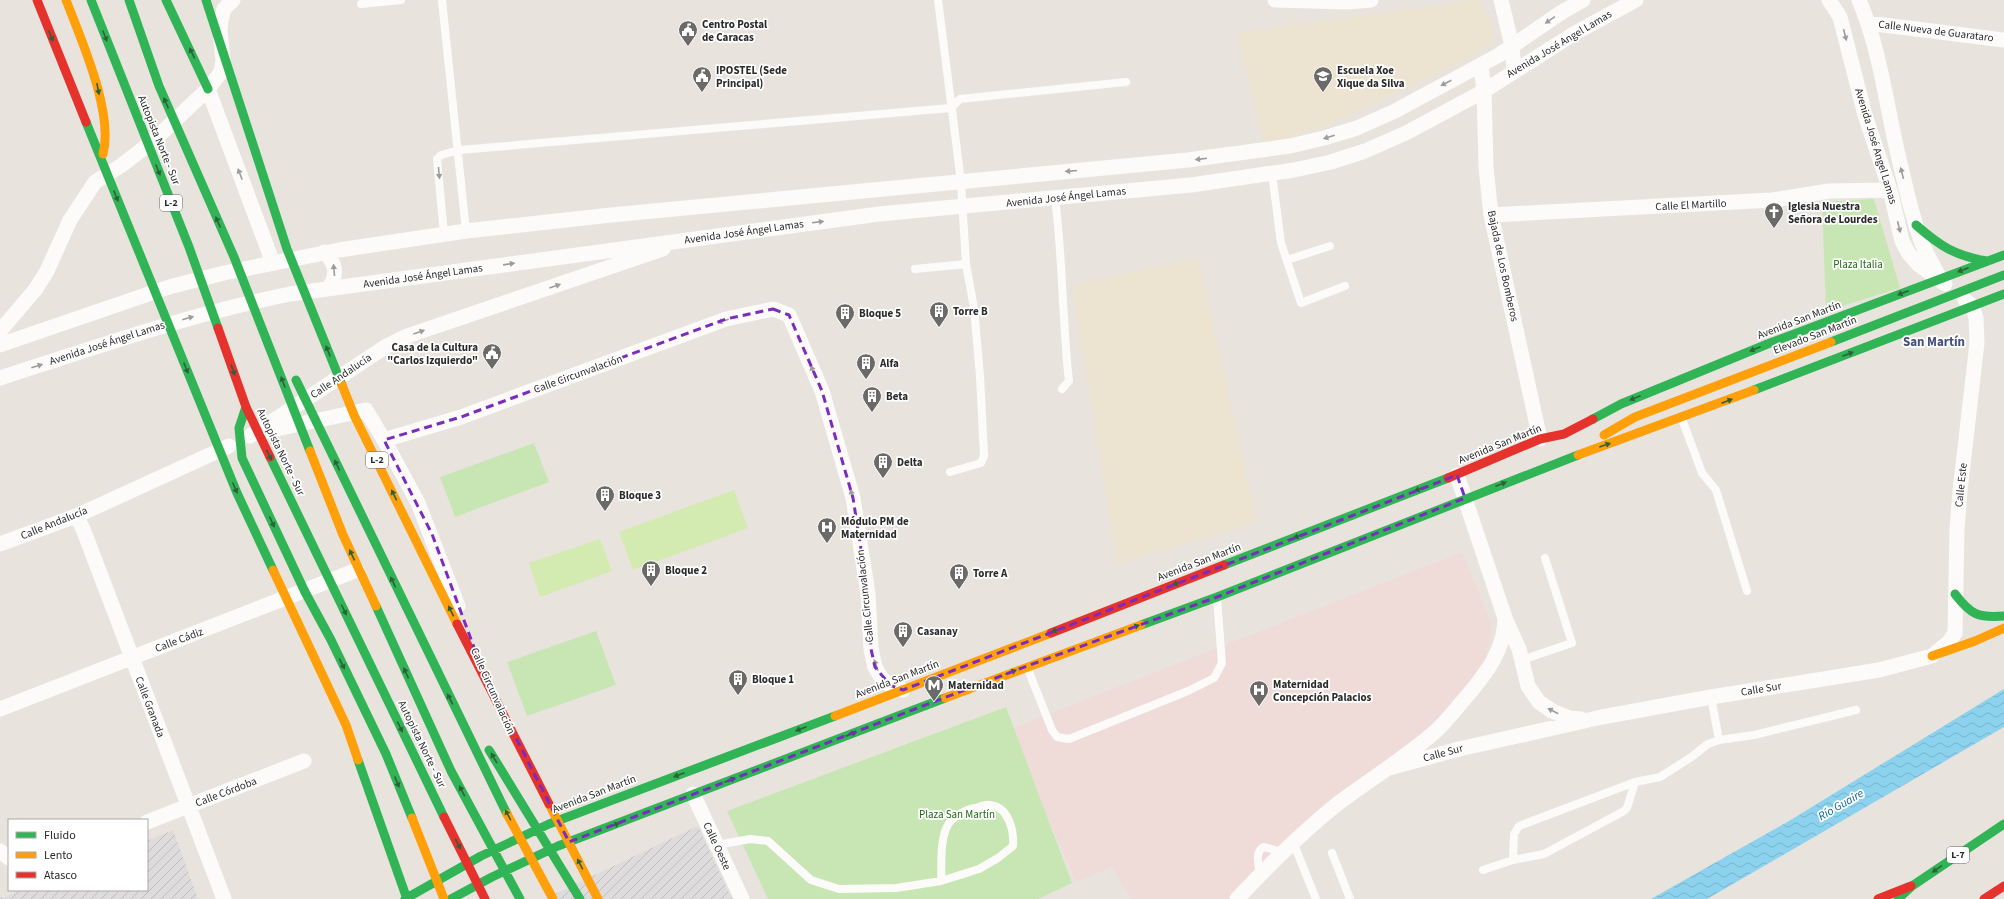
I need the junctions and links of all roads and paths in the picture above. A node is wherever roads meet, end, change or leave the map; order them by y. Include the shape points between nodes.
1 (37, 0) edge
2 (66, 0) edge
3 (91, 0) edge
4 (129, 0) edge
5 (166, 0) edge
6 (206, 0) edge
7 (233, 0) edge
8 (401, 0) edge
9 (442, 0) edge
10 (938, 0) edge
11 (1275, 0) edge
12 (1371, 0) edge
13 (1501, 0) edge
14 (1583, 0) edge
15 (1636, 0) edge
16 (1829, 0) edge
17 (1859, 0) edge
18 (361, 4) dead end
19 (1868, 23) junction
20 (2004, 40) edge
21 (1512, 46) junction
22 (1481, 65) junction
23 (1514, 71) junction
24 (1126, 82) dead end
25 (208, 89) junction
26 (1484, 91) junction
27 (951, 108) junction
28 (459, 150) junction
29 (1272, 174) junction
30 (95, 182) junction
31 (962, 182) junction
32 (1890, 190) junction
33 (1055, 198) junction
34 (964, 207) junction
35 (1491, 215) junction
36 (1916, 224) junction
37 (466, 231) junction
38 (444, 234) junction
39 (696, 238) junction
40 (1330, 246) dead end
41 (324, 252) junction
42 (2004, 255) edge
43 (234, 257) junction
44 (1287, 260) junction
45 (1987, 261) junction
46 (273, 263) junction
47 (966, 264) junction
48 (915, 269) dead end
49 (2004, 275) edge
50 (1940, 279) junction
51 (1345, 286) dead end
52 (328, 289) junction
53 (2004, 294) edge
54 (1972, 306) junction
55 (0, 331) edge
56 (0, 345) edge
57 (279, 345) dead end
58 (292, 372) dead end
59 (0, 378) edge
60 (1062, 389) dead end
61 (246, 407) junction
62 (1635, 417) junction
63 (1681, 418) junction
64 (256, 433) junction
65 (1564, 434) junction
66 (1540, 439) junction
67 (384, 440) junction
68 (1555, 463) junction
69 (950, 472) dead end
70 (1457, 475) junction
71 (1465, 498) junction
72 (76, 516) junction
73 (0, 544) edge
74 (1545, 558) dead end
75 (357, 570) dead end
76 (1747, 591) dead end
77 (1955, 594) junction
78 (1217, 597) junction
79 (402, 601) junction
80 (2004, 616) edge
81 (1505, 618) junction
82 (2004, 628) edge
83 (1932, 656) junction
84 (131, 659) junction
85 (1522, 660) junction
86 (1027, 666) junction
87 (903, 690) junction
88 (1711, 697) junction
89 (0, 709) edge
90 (1856, 710) dead end
91 (471, 718) dead end
92 (1590, 720) junction
93 (483, 739) dead end
94 (1719, 740) junction
95 (304, 761) dead end
96 (1390, 768) junction
97 (1635, 782) junction
98 (693, 794) junction
99 (189, 806) junction
100 (148, 822) edge
101 (549, 824) junction
102 (2004, 824) edge
103 (717, 845) junction
104 (1287, 847) junction
105 (0, 851) edge
106 (1332, 853) dead end
107 (8, 857) edge
108 (1513, 860) junction
109 (1483, 870) dead end
110 (941, 881) junction
111 (1912, 886) junction
112 (2004, 886) edge
113 (2004, 896) edge
114 (224, 899) edge
115 (406, 899) edge
116 (444, 899) edge
117 (451, 899) edge
118 (485, 899) edge
119 (520, 899) edge
120 (553, 899) edge
121 (580, 899) edge
122 (598, 899) edge
123 (742, 899) edge
124 (1237, 899) edge
125 (1316, 899) edge
126 (1350, 899) edge
127 (1878, 899) edge
128 (1898, 899) edge
129 (1984, 899) edge
130 (2000, 899) edge

1 -> 115 main road via 237,493 346,725
2 -> 30 main road via 96,80 103,114 105,148
3 -> 61 main road, Autopista Norte - Sur / L-2 via 189,247
43 -> 4 main road, Autopista Norte - Sur via 159,86
25 -> 5 main road
122 -> 6 main road, L-2 via 457,624 354,415 287,249
7 - 25 street via 224,9 221,20 221,72
8 - 18 lane
9 - 28 lane
10 - 27 lane
11 - 12 street
13 - 21 street
14 -> 21 street, Avenida José Angel Lamas
15 - 23 street, Avenida José Angel Lamas via 1575,33
16 -> 32 street, Avenida José Angel Lamas via 1840,17 1865,116
17 - 19 street, Avenida José Angel Lamas
19 - 20 street, Calle Nueva de Guarataro
36 -> 19 street, Avenida José Angel Lamas
21 - 22 street, Avenida José Angel Lamas
21 - 23 street
22 - 26 street
22 -> 31 street via 1395,111 1357,128 1296,145 1188,160
23 - 26 street, Avenida José Angel Lamas
24 - 27 lane via 960,99
25 - 30 street via 153,141
46 -> 25 street
26 - 29 street, Avenida José Ángel Lamas via 1406,133 1365,151 1331,162
26 - 35 street, Bajada de Los Bomberos via 1486,167
27 - 28 lane
27 - 31 lane
28 - 37 lane
28 -> 38 lane via 441,154 437,160
29 - 33 street, Avenida José Ángel Lamas via 1191,185
29 - 44 lane via 1281,243
30 - 55 street via 70,220 39,283
31 - 34 lane
31 - 37 street
32 - 35 street, Calle El Martillo via 1829,191 1772,200
32 -> 50 street, Avenida José Angel Lamas via 1902,241 1909,254 1919,265
33 - 34 street, Avenida José Ángel Lamas
33 - 60 lane via 1068,381
39 -> 34 street, Avenida José Ángel Lamas via 879,214
34 - 47 lane
35 - 66 street, Bajada de Los Bomberos
36 - 45 main road via 1955,255
36 - 50 street via 1922,243
37 - 38 street
38 - 41 street
52 -> 39 street, Avenida José Ángel Lamas
64 -> 39 street, Calle Andalucía via 385,347 407,336
40 - 44 lane
41 - 46 street
52 -> 41 street via 335,275 335,268
42 - 45 main road, Avenida San Martín
43 - 57 main road
119 -> 43 main road, Autopista Norte - Sur via 451,771 343,535
44 - 51 lane via 1301,303
45 -> 50 main road, Avenida San Martín
46 - 56 street via 169,287
47 - 48 lane
47 - 69 lane via 974,308 984,456 981,463
49 - 62 main road, Elevado San Martín
50 - 54 street, Avenida José Angel Lamas
50 -> 65 main road, Avenida San Martín via 1770,343 1621,404
59 -> 52 street, Avenida José Ángel Lamas via 206,312 290,294
53 - 54 main road
63 -> 54 main road
54 - 77 street, Calle Este via 1976,318 1977,343 1960,491
79 -> 58 main road
61 -> 116 main road via 239,428 242,458 386,754
61 -> 118 main road, Autopista Norte - Sur / L-2
62 - 65 main road
62 - 68 main road
68 -> 63 main road
63 - 76 lane via 1702,473 1716,490
64 - 67 street via 366,410
64 - 72 street, Calle Andalucía
65 - 66 main road, Avenida San Martín
66 - 70 main road, Avenida San Martín
87 -> 67 street, Calle Circunvalación via 882,679 870,649 868,594 853,498 822,391 789,315 773,309 726,319 461,416
67 - 101 street, Calle Circunvalación via 432,534 486,680 550,812
71 -> 68 main road
70 - 71 street, Calle Sur
70 -> 87 main road, Avenida San Martín
71 - 78 main road
71 - 81 street, Calle Sur
72 - 73 street, Calle Andalucía
72 - 84 street, Calle Granada
74 - 85 lane via 1572,643
75 - 84 street, Calle Cádiz
77 - 80 main road via 1969,612 1976,616
77 - 83 street, Calle Este via 1955,633 1949,642
86 -> 78 main road
78 - 86 lane via 1222,663 1214,678 1069,739 1057,737 1052,730
79 - 91 main road
120 -> 79 main road via 492,786
81 - 85 street, Calle Sur
81 - 96 street, Calle Sur via 1502,644 1476,685 1437,730
82 - 83 main road via 1975,642
83 - 88 street, Calle Sur via 1879,670
84 - 89 street, Calle Cádiz
84 - 99 street, Calle Granada
92 -> 85 street, Calle Sur via 1569,718 1539,702 1528,686
98 -> 86 main road
87 -> 101 main road, Avenida San Martín
88 - 92 street, Calle Sur
88 - 94 lane
90 - 94 lane via 1754,735
92 - 96 street, Calle Sur via 1459,749
121 -> 93 main road
94 - 97 lane via 1708,744 1660,776
95 - 99 street, Calle Córdoba
96 - 104 street, Calle Sur via 1337,805
97 - 108 lane via 1624,811 1544,854
97 - 108 lane via 1519,826 1514,834
98 - 103 street, Calle Oeste
117 -> 98 main road via 533,857
99 - 100 street, Calle Córdoba
99 - 114 street, Calle Granada
101 - 115 main road, Avenida San Martín via 481,856
102 -> 111 main road, L-7
103 - 110 lane via 750,839 768,841 811,880 839,889 896,888
103 - 123 street, Calle Oeste
104 - 124 street, Calle Sur
104 - 125 lane
105 - 107 street
106 - 126 lane
108 - 109 lane
110 - 110 lane via 979,869 1013,846 1014,834 1000,808 990,804 967,809 950,822 944,838
111 - 127 main road
111 - 128 main road, L-7
112 - 129 main road
113 - 130 main road

